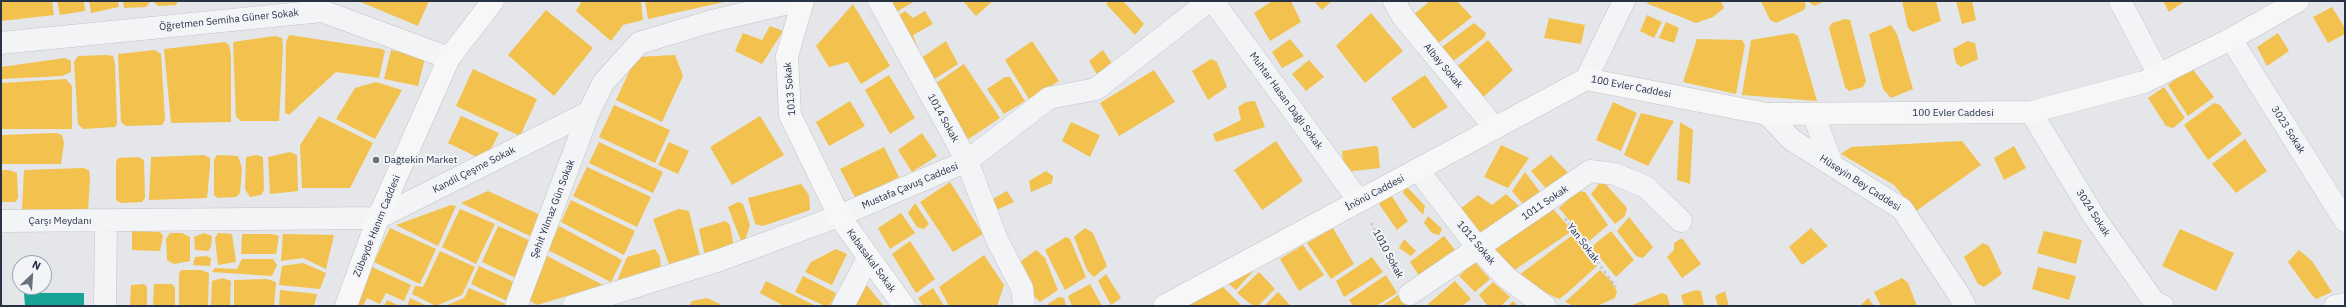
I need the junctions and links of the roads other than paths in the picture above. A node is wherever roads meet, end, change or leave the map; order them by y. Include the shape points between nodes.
1 (492, 1) edge
2 (797, 1) edge
3 (803, 1) edge
4 (879, 1) edge
5 (1209, 1) edge
6 (1213, 1) edge
7 (1394, 1) edge
8 (1624, 1) edge
9 (2120, 1) edge
10 (2298, 1) edge
11 (2231, 39) junction
12 (1, 43) edge
13 (449, 58) junction
14 (2159, 75) junction
15 (1586, 79) junction
16 (590, 112) junction
17 (2031, 112) junction
18 (1766, 114) junction
19 (1813, 114) junction
20 (1495, 128) junction
21 (967, 161) junction
22 (1832, 164) junction
23 (1418, 170) junction
24 (1360, 201) junction
25 (839, 216) junction
26 (378, 218) junction
27 (106, 220) junction
28 (1, 221) edge
29 (1681, 221) dead end
30 (2345, 221) edge
31 (1478, 248) junction
32 (868, 258) junction
33 (1410, 294) road end
34 (2345, 304) edge
35 (105, 306) edge
36 (346, 306) edge
37 (516, 306) edge
38 (573, 306) edge
39 (843, 306) edge
40 (904, 306) edge
41 (1024, 306) edge
42 (1164, 306) edge
43 (1545, 306) edge
44 (1965, 306) edge
45 (2163, 306) edge
46 (2335, 306) edge

1 - 13 street, Zübeyde Hanım Caddesi
2 - 16 street via 712,21 639,43 603,83
3 - 25 street, 1013 Sokak via 787,56 790,115
4 - 21 street, 1014 Sokak
5 - 21 street, Mustafa Çavuş Caddesi via 1096,89 1049,98
6 - 24 street, Muhtar Hasan Dağlı Sokak
7 - 20 street, Albay Sokak via 1403,17
8 - 15 street
9 - 14 street
10 - 11 street, 100 Evler Caddesi
11 - 14 street, 100 Evler Caddesi
11 - 30 street, 3023 Sokak
12 - 13 street, Öğretmen Semiha Güner Sokak via 322,11
13 - 26 street, Zübeyde Hanım Caddesi
14 - 17 street, 100 Evler Caddesi via 2144,82
15 - 18 street, 100 Evler Caddesi
15 - 20 street, İnönü Caddesi
16 - 26 street, Kandil Çeşme Sokak
16 - 37 street, Şehit Yılmaz Gün Sokak
17 - 19 street, 100 Evler Caddesi
17 - 45 street, 3024 Sokak via 2095,218 2155,303
18 - 19 street, 100 Evler Caddesi
18 - 22 street, Hüseyin Bey Caddesi via 1792,140
19 - 22 street
20 - 23 street, İnönü Caddesi
21 - 25 street, Mustafa Çavuş Caddesi
21 - 41 street, 1014 Sokak via 997,240 1022,288
22 - 44 street, Hüseyin Bey Caddesi via 1902,209
23 - 24 street, İnönü Caddesi
23 - 31 street, 1012 Sokak
24 - 42 street, İnönü Caddesi
25 - 32 street, Kabasakal Sokak
25 - 38 street, Mustafa Çavuş Caddesi via 720,260
26 - 27 street, Kandil Çeşme Sokak
26 - 36 street, Zübeyde Hanım Caddesi
27 - 28 street, Çarşı Meydanı
27 - 35 street, Çarşı Meydanı
29 - 31 street, 1011 Sokak via 1646,187 1615,174 1590,171
31 - 33 street, 1011 Sokak
31 - 43 street, 1012 Sokak via 1507,278
32 - 39 street
32 - 40 street, Kabasakal Sokak
34 - 46 street

